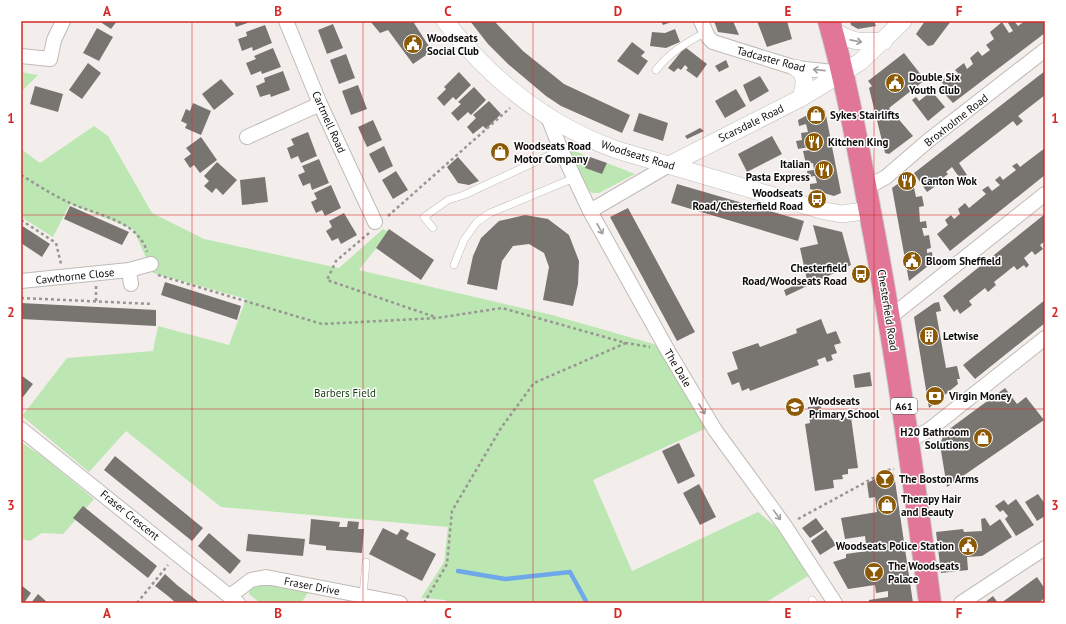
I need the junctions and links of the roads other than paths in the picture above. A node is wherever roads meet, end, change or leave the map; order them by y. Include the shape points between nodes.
1 (63, 21) edge
2 (286, 21) edge
3 (445, 21) edge
4 (903, 21) edge
5 (830, 25) edge
6 (704, 27) edge
7 (884, 41) junction
8 (1045, 50) edge
9 (21, 56) edge
10 (796, 68) junction
11 (656, 70) dead end
12 (843, 72) junction
13 (801, 98) junction
14 (320, 104) junction
15 (548, 117) junction
16 (247, 137) dead end
17 (561, 150) junction
18 (669, 165) junction
19 (574, 178) junction
20 (866, 188) junction
21 (1045, 194) edge
22 (870, 210) junction
23 (590, 211) junction
24 (378, 224) road end
25 (433, 228) dead end
26 (151, 264) road end
27 (454, 265) dead end
28 (129, 270) junction
29 (21, 281) edge
30 (131, 284) dead end
31 (890, 318) junction
32 (1045, 338) edge
33 (21, 429) edge
34 (908, 441) junction
35 (1045, 548) edge
36 (366, 562) dead end
37 (363, 595) junction
38 (234, 600) edge
39 (400, 603) edge
40 (835, 603) edge
41 (930, 603) edge
42 (962, 603) edge

1 - 9 street via 54,40 50,59
2 - 14 street, Cartmell Road
3 - 15 street, Woodseats Road via 491,74
4 - 7 street, Scarsdale Road
5 -> 7 street via 850,41
5 - 12 highway, Chesterfield Road / A61
6 - 10 street, Tadcaster Road via 713,42
6 - 11 lane, Tadcaster Road via 662,57
7 - 12 street, Scarsdale Road via 860,62
8 - 20 street, Broxholme Road via 929,140 886,177
12 -> 10 street, Tadcaster Road
10 - 13 street via 805,80
12 - 13 street, Scarsdale Road
12 - 20 highway, Chesterfield Road / A61
13 - 18 street, Scarsdale Road
14 - 16 street
14 - 24 street, Cartmell Road
15 - 17 street, The Dale
15 - 18 street, Woodseats Road via 602,144
17 - 19 street, The Dale
17 - 25 lane via 448,200 424,217
18 - 22 street, Woodseats Road via 825,212 842,214
18 - 23 street, Scarsdale Road
19 - 23 street, The Dale
19 - 27 lane via 490,213 477,222 464,240
20 - 22 highway, Chesterfield Road / A61
21 - 31 street
22 - 31 highway, Chesterfield Road / A61
23 -> 40 street, The Dale via 715,430 785,526
26 - 28 street, Cawthorne Close
28 - 29 street, Cawthorne Close
28 - 30 street, Cawthorne Close
31 - 34 highway, Chesterfield Road / A61
32 - 34 street via 930,430
33 - 38 street, Fraser Crescent
34 - 41 highway, Chesterfield Road / A61
35 - 42 street
36 - 37 lane
37 - 38 street, Fraser Drive via 266,577 251,580
37 - 39 street, Fraser Drive

